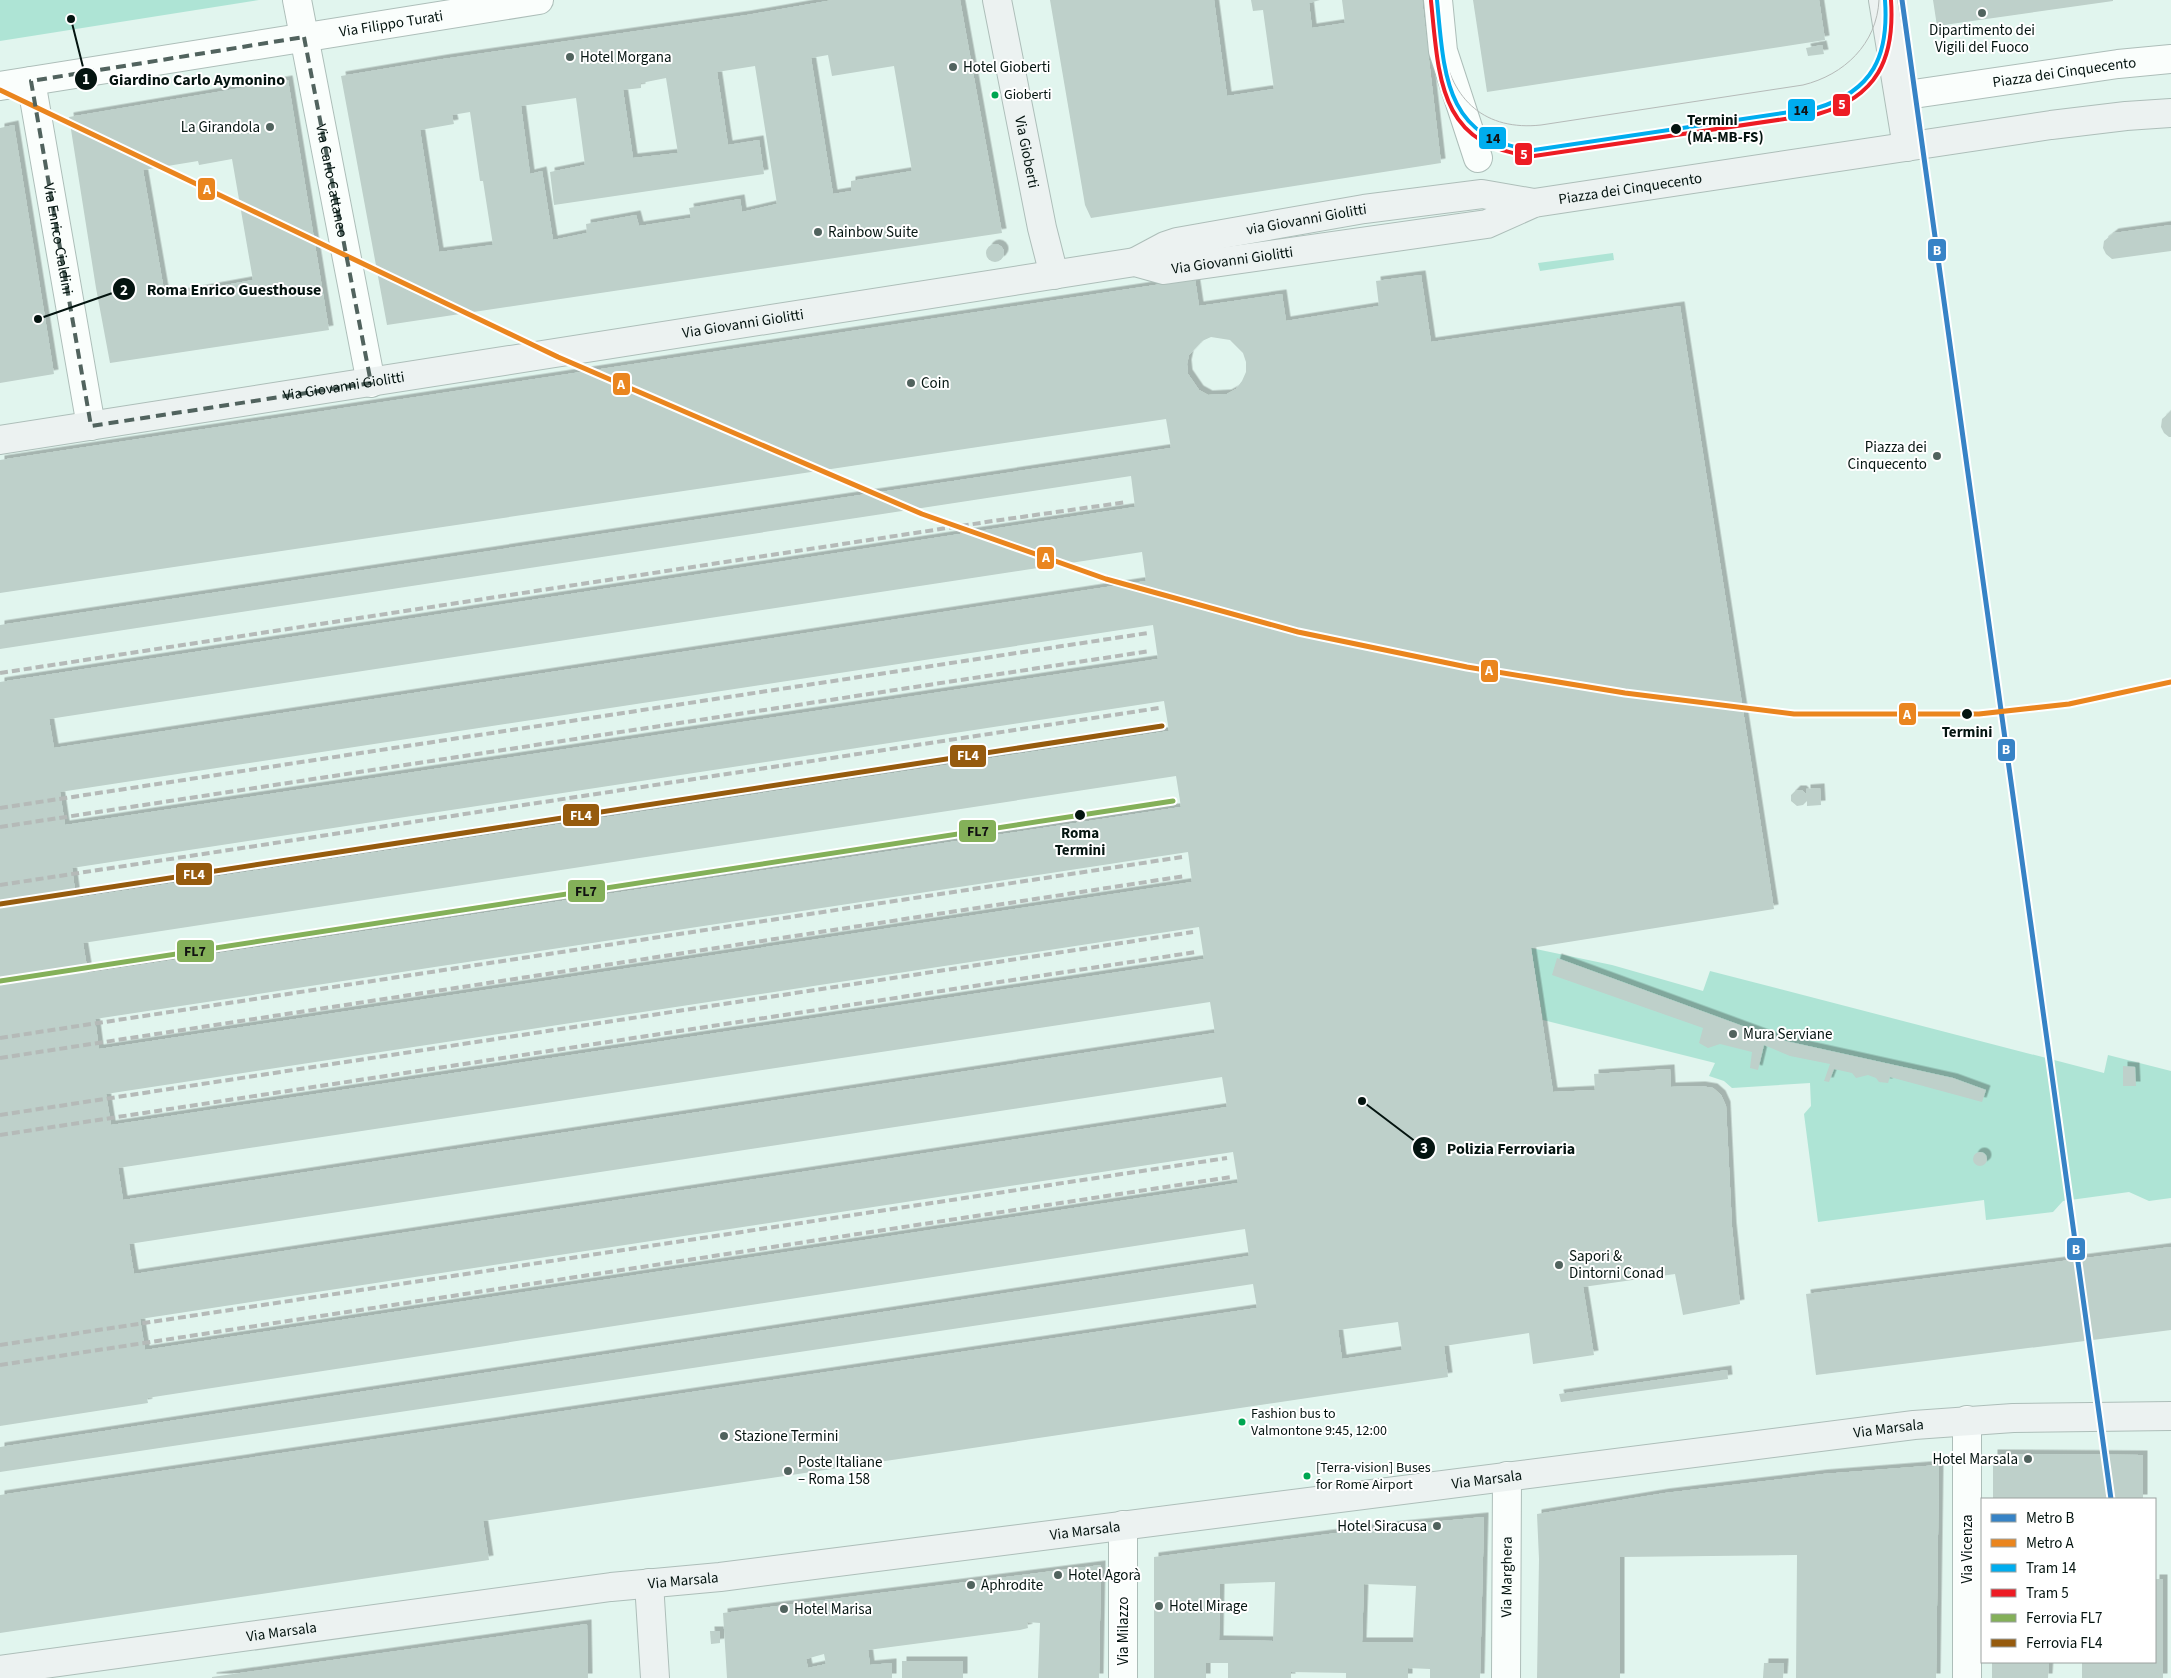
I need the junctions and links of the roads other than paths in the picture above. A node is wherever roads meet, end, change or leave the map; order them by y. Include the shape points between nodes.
1 (297, 0) edge
2 (539, 0) edge
3 (997, 0) edge
4 (1438, 0) edge
5 (1883, 0) edge
6 (304, 37) junction
7 (2171, 59) edge
8 (31, 81) junction
9 (0, 86) edge
10 (1900, 96) junction
11 (2171, 113) edge
12 (1907, 147) junction
13 (1478, 158) dead end
14 (1482, 194) joint
15 (1534, 203) junction
16 (1487, 224) joint
17 (1135, 262) junction
18 (1054, 275) junction
19 (371, 383) junction
20 (91, 426) junction
21 (0, 440) edge
22 (2171, 1416) edge
23 (1968, 1420) junction
24 (1507, 1476) junction
25 (1123, 1525) junction
26 (648, 1582) junction
27 (0, 1670) edge
28 (655, 1678) edge
29 (1123, 1678) edge
30 (1506, 1678) edge
31 (1967, 1678) edge

1 - 6 street, Via Carlo Cattaneo
2 - 6 street, Via Filippo Turati
3 - 18 main road, Via Gioberti
4 - 13 street via 1443,51
5 - 10 main road
6 - 8 street, Via Filippo Turati
6 - 19 street, Via Carlo Cattaneo
7 - 10 street, Piazza dei Cinquecento
8 - 9 street, Via Filippo Turati
8 - 20 street, Via Enrico Cialdini
10 - 12 main road
11 - 12 main road, Piazza dei Cinquecento via 2081,122
12 - 15 main road, Piazza dei Cinquecento
14 - 15 main road, Piazza dei Cinquecento
14 - 17 main road, via Giovanni Giolitti via 1364,209 1190,239 1165,246
15 - 16 main road, Piazza dei Cinquecento
16 - 17 main road, Via Giovanni Giolitti via 1164,270
17 - 18 main road, Via Giovanni Giolitti
18 - 19 main road, Via Giovanni Giolitti
19 - 20 main road, Via Giovanni Giolitti
20 - 21 main road, Via Giovanni Giolitti
22 - 23 main road, Via Marsala
23 - 24 main road, Via Marsala
23 - 31 street, Via Vicenza
24 - 25 main road, Via Marsala
24 - 30 street, Via Marghera
25 - 26 main road, Via Marsala via 720,1577
25 - 29 street, Via Milazzo
26 - 27 main road, Via Marsala
26 - 28 main road

